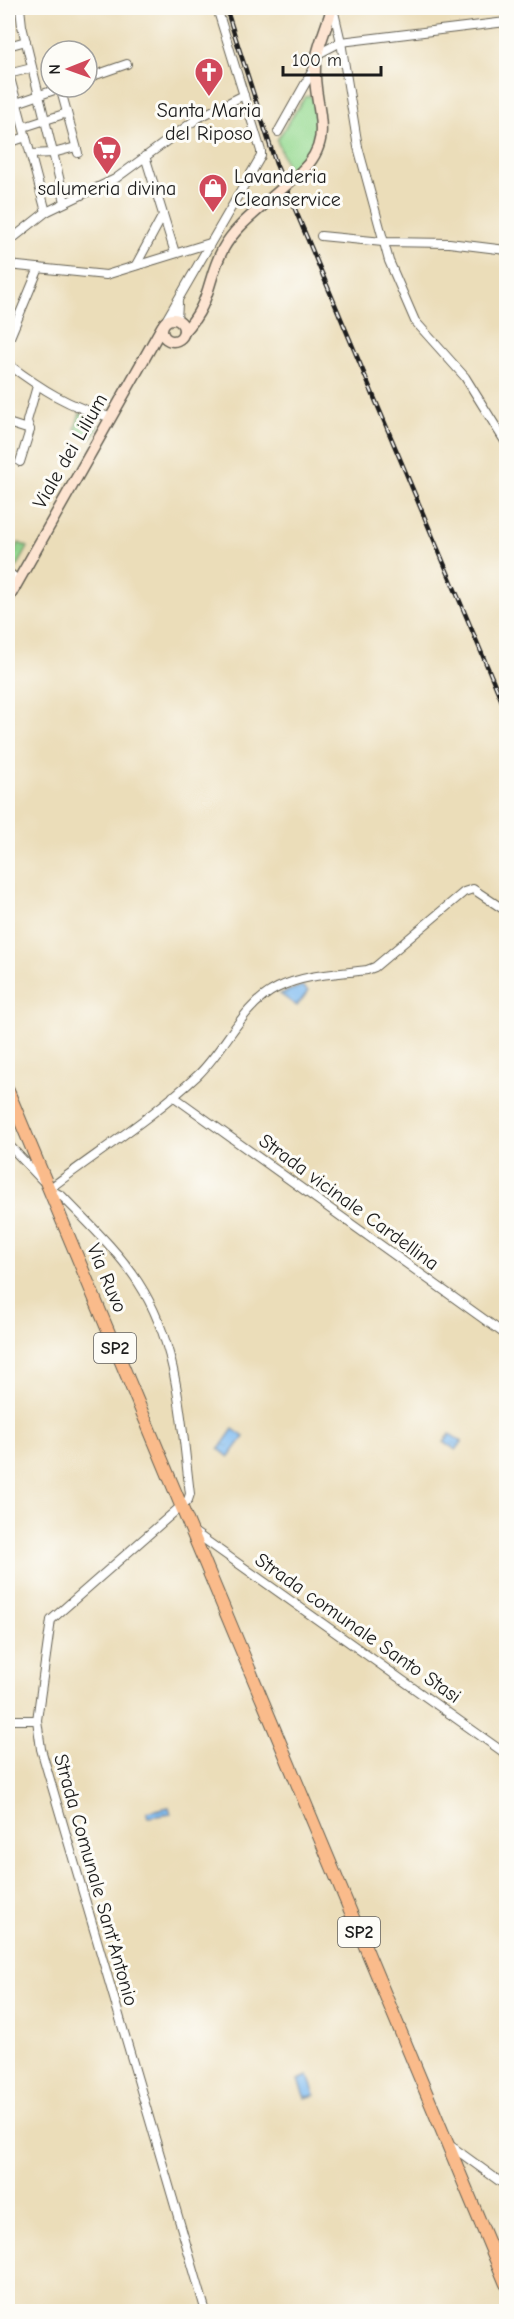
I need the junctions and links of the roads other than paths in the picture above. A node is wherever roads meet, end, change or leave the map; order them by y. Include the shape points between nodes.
1 (20, 8) edge
2 (217, 8) edge
3 (332, 8) edge
4 (507, 22) edge
5 (26, 41) junction
6 (341, 42) junction
7 (8, 46) edge
8 (318, 54) junction
9 (127, 64) dead end
10 (315, 65) junction
11 (32, 68) junction
12 (8, 74) edge
13 (99, 74) edge
14 (39, 95) joint
15 (244, 95) junction
16 (40, 99) edge
17 (64, 99) edge
18 (17, 103) junction
19 (8, 106) edge
20 (67, 113) junction
21 (45, 120) junction
22 (24, 127) junction
23 (278, 132) dead end
24 (26, 137) junction
25 (8, 143) edge
26 (53, 153) junction
27 (31, 154) junction
28 (145, 156) junction
29 (65, 202) junction
30 (46, 212) junction
31 (164, 215) junction
32 (321, 236) dead end
33 (8, 242) edge
34 (383, 242) junction
35 (210, 243) junction
36 (507, 250) edge
37 (175, 253) junction
38 (8, 265) edge
39 (136, 265) junction
40 (39, 268) junction
41 (182, 291) junction
42 (202, 308) junction
43 (178, 320) junction
44 (164, 325) junction
45 (184, 332) junction
46 (168, 339) junction
47 (8, 342) edge
48 (148, 353) junction
49 (8, 364) edge
50 (37, 386) junction
51 (110, 417) junction
52 (8, 423) edge
53 (30, 430) junction
54 (507, 443) edge
55 (20, 462) dead end
56 (8, 572) edge
57 (18, 580) junction
58 (8, 599) edge
59 (507, 911) edge
60 (8, 1091) edge
61 (173, 1096) junction
62 (8, 1144) edge
63 (47, 1186) junction
64 (507, 1335) edge
65 (181, 1506) junction
66 (190, 1529) junction
67 (8, 1720) edge
68 (37, 1720) junction
69 (507, 1754) edge
70 (447, 2144) junction
71 (507, 2186) edge
72 (507, 2284) edge
73 (206, 2312) edge

1 - 5 street
2 - 15 street
3 - 6 street
3 - 8 main road, Viale dei Lilium
4 - 6 street
5 - 7 street
5 - 11 street
6 - 8 street
6 - 34 street via 354,126
8 - 10 main road, Viale dei Lilium
9 - 13 street
10 - 23 street
10 - 42 main road, Viale dei Lilium, bridge via 322,128 314,155 225,245
11 - 12 street
11 - 14 street
12 - 18 street
14 - 18 street
15 - 28 street via 198,118
15 - 35 street via 261,156
16 - 21 street
17 - 20 street
18 - 19 street
18 - 22 street
20 - 21 street
20 - 26 street via 77,150
21 - 22 street
21 - 26 street
22 - 24 street
24 - 25 street
24 - 27 street
26 - 27 street
26 - 29 street
27 - 30 street
28 - 29 street via 115,179
28 - 31 street
29 - 30 street
30 - 33 street
31 - 37 street
31 - 39 street
32 - 34 street
34 - 36 street via 449,243
34 - 54 street via 415,321 465,376
35 - 37 street
35 - 41 street
37 - 39 street
38 - 40 street
39 - 40 street via 106,275
40 - 47 street
41 - 43 street
41 - 44 street
42 - 43 main road
42 - 45 main road, Viale dei Lilium
43 - 44 main road via 170,319
43 - 45 main road
44 - 46 main road via 163,334
44 - 48 main road, Viale dei Lilium
45 - 46 main road, Viale dei Lilium via 178,339
46 - 48 main road, Viale dei Lilium
48 - 51 main road, Viale dei Lilium
49 - 50 street
50 - 51 street via 86,412
50 - 53 street via 27,420
51 - 57 main road, Viale dei Lilium
52 - 53 street
53 - 55 street
56 - 57 street
57 - 58 main road, Viale dei Lilium
59 - 61 street via 473,889 464,892 375,967 297,980 278,987 252,1007 205,1068
60 - 63 main road, Via Ruvo / SP2
61 - 63 street
61 - 64 street, Strada vicinale Cardellina
62 - 63 street
63 - 65 main road, Via Ruvo / SP2
63 - 65 street via 62,1196 123,1263 152,1306 176,1377 190,1494
65 - 66 main road, Via Ruvo / SP2
65 - 68 street, Strada Comunale Sant'Antonio via 51,1620
66 - 69 street, Strada comunale Santo Stasi
66 - 70 main road, Via Ruvo / SP2
67 - 68 street
68 - 73 street, Strada Comunale Sant'Antonio via 47,1771
70 - 71 street
70 - 72 main road, SP2

